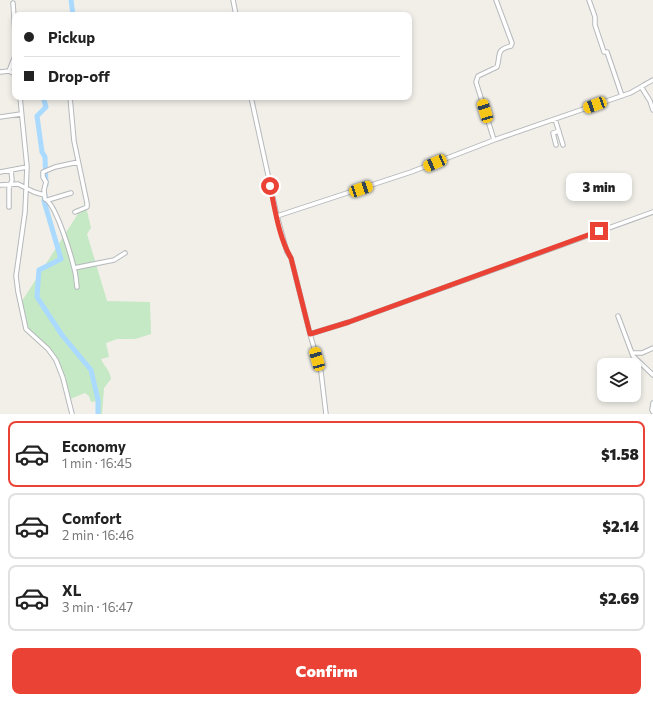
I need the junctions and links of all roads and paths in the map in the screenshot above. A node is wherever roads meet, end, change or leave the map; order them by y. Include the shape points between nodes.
1 (233, 0) edge
2 (496, 0) edge
3 (589, 0) edge
4 (13, 3) dead end
5 (14, 12) edge
6 (235, 12) edge
7 (12, 64) edge
8 (9, 71) junction
9 (0, 72) edge
10 (12, 72) edge
11 (653, 80) edge
12 (642, 88) junction
13 (622, 96) junction
14 (20, 100) edge
15 (70, 100) edge
16 (252, 100) edge
17 (653, 110) edge
18 (21, 114) junction
19 (0, 117) edge
20 (555, 119) junction
21 (559, 132) junction
22 (494, 140) junction
23 (556, 145) dead end
24 (563, 145) dead end
25 (78, 162) junction
26 (28, 167) junction
27 (11, 170) junction
28 (0, 172) edge
29 (10, 184) junction
30 (0, 185) edge
31 (26, 188) junction
32 (71, 193) dead end
33 (46, 198) junction
34 (9, 208) dead end
35 (75, 212) dead end
36 (653, 212) edge
37 (277, 216) junction
38 (125, 253) dead end
39 (74, 268) junction
40 (77, 286) dead end
41 (618, 316) dead end
42 (310, 334) junction
43 (653, 348) edge
44 (632, 353) junction
45 (653, 375) edge
46 (653, 403) edge
47 (653, 412) edge
48 (72, 414) edge
49 (326, 414) edge

1 - 6 street
2 - 22 street via 512,43 500,50 497,67 478,76 476,82
3 - 13 street via 604,52 607,52
4 - 5 street
7 - 8 street
8 - 9 street
8 - 10 street
11 - 12 street
12 - 13 street
12 - 17 street
13 - 20 street
14 - 18 street
15 - 25 street
16 - 37 street
18 - 19 street
18 - 26 street
20 - 21 street
20 - 22 street
21 - 23 street via 554,133
21 - 24 street
22 - 37 street via 411,172
25 - 33 street via 43,172
25 - 35 street via 87,207
26 - 27 street
26 - 31 street
27 - 28 street
27 - 29 street
29 - 30 street
29 - 31 street
29 - 34 street
31 - 33 street
31 - 48 street via 16,276 18,292 26,329 56,360
32 - 33 street
33 - 39 street via 54,208
36 - 42 street
37 - 42 street via 291,258
38 - 39 street via 114,260
39 - 40 street
41 - 44 street
42 - 49 street via 321,372
43 - 44 street via 642,353
44 - 45 street
46 - 47 street

